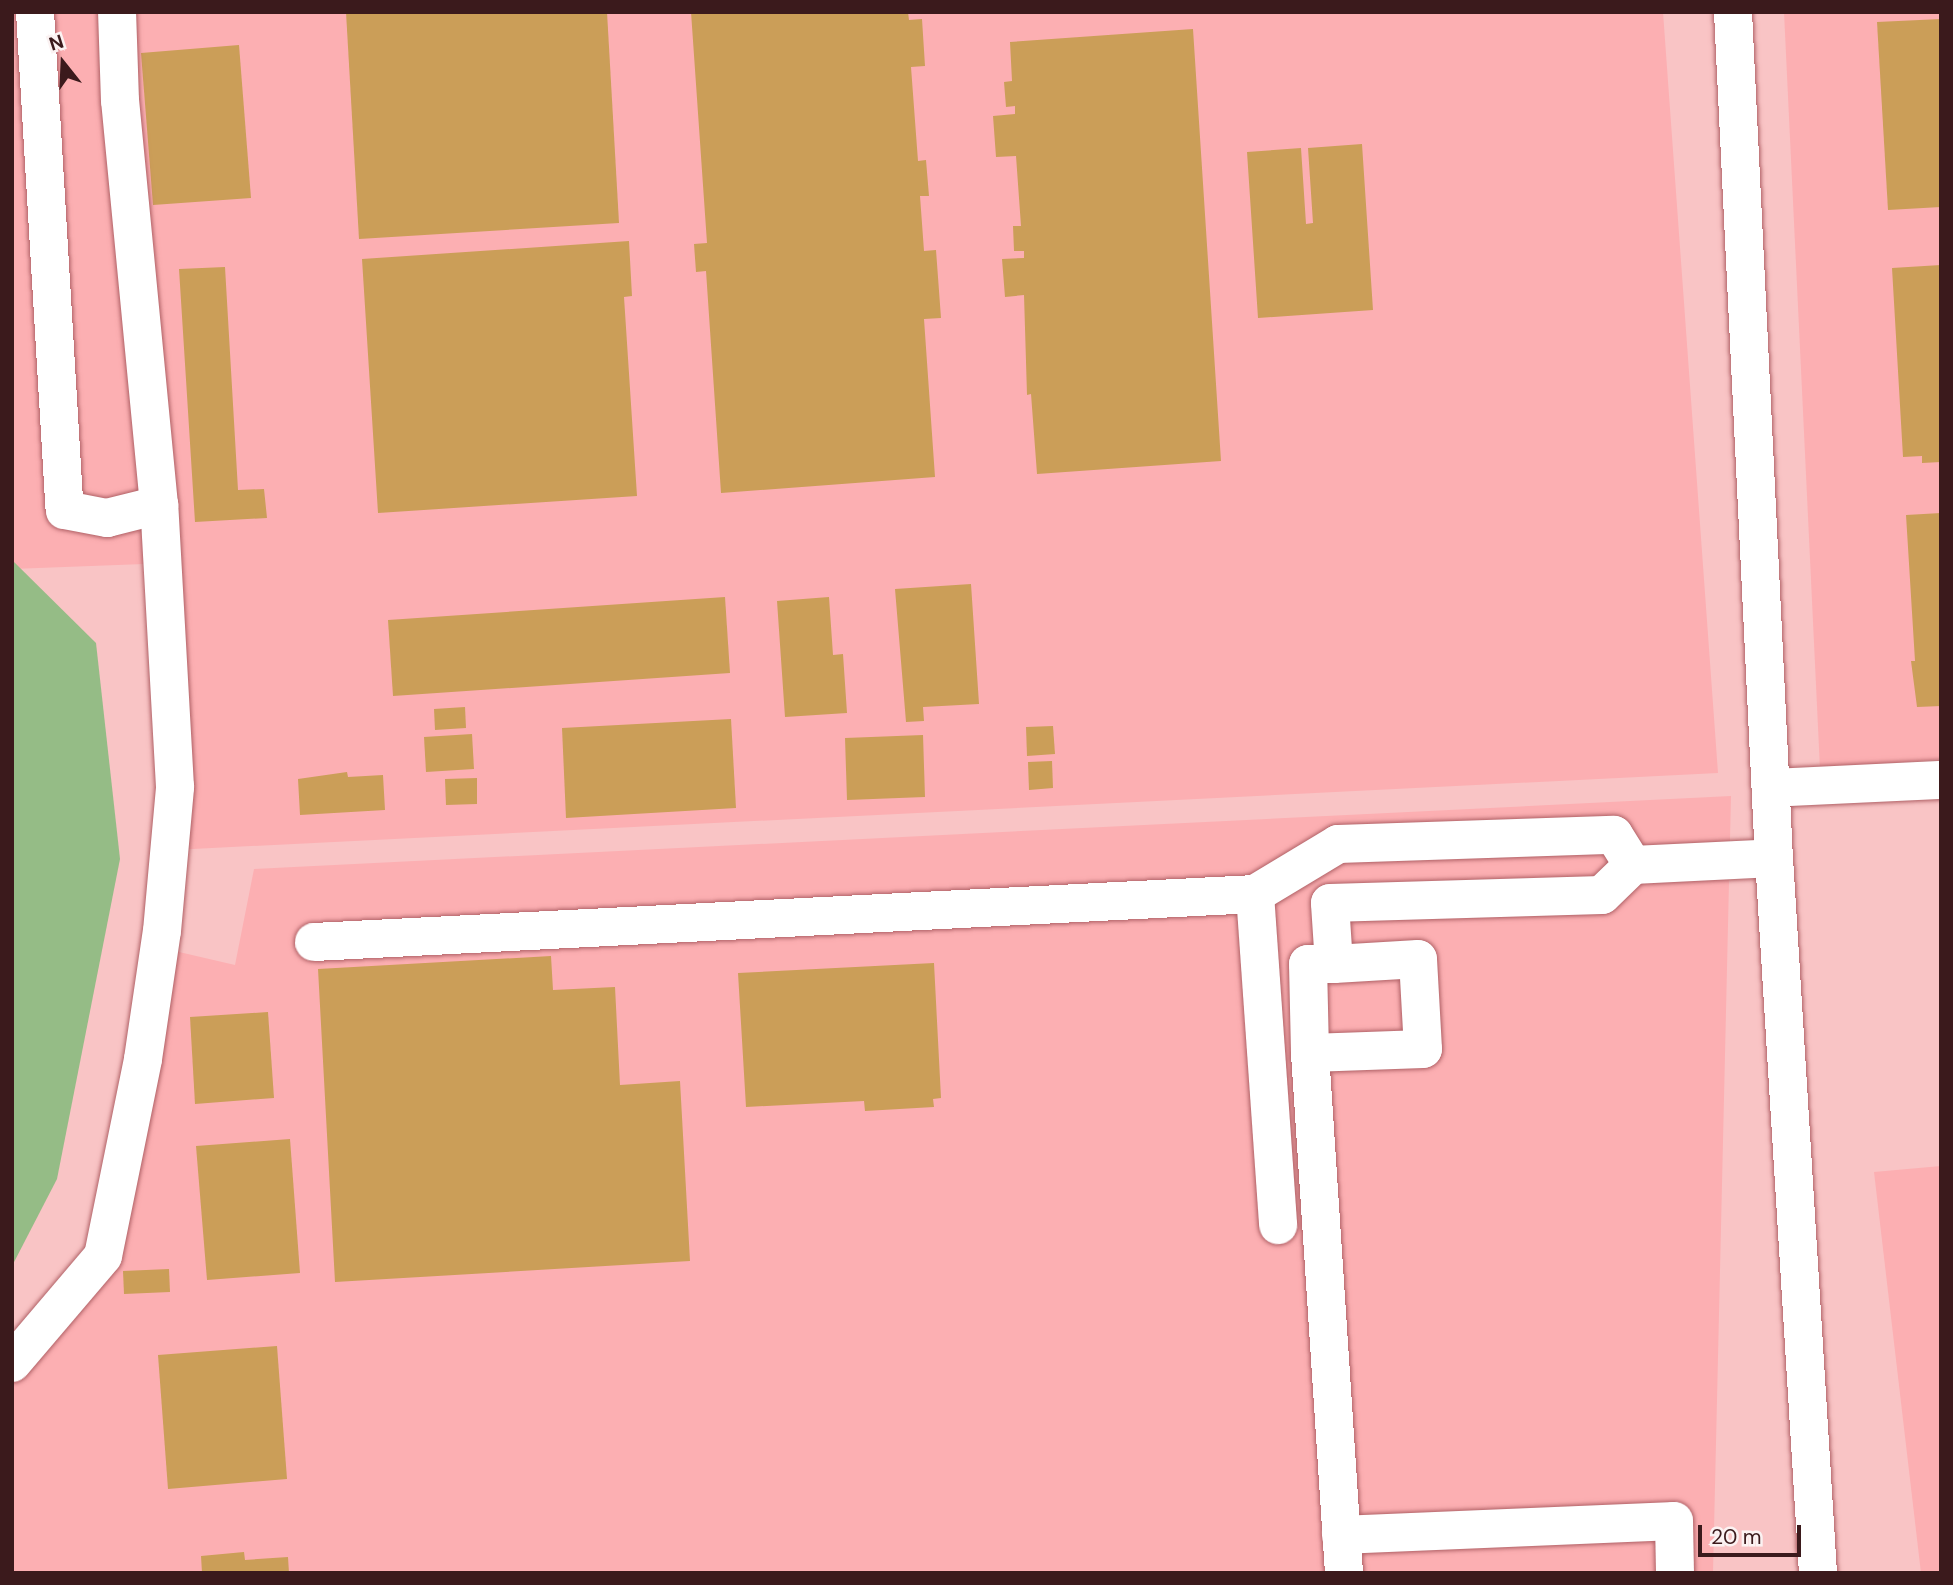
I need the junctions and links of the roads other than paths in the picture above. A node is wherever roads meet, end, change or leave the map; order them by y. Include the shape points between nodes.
1 (35, 12) edge
2 (117, 12) edge
3 (1733, 12) edge
4 (159, 505) junction
5 (1941, 780) edge
6 (1771, 788) junction
7 (1774, 858) junction
8 (1633, 865) junction
9 (1255, 894) junction
10 (314, 942) dead end
11 (1334, 964) junction
12 (1310, 1053) junction
13 (1278, 1225) dead end
14 (12, 1363) edge
15 (1341, 1535) junction
16 (1344, 1573) edge
17 (1675, 1573) edge
18 (1818, 1573) edge

1 - 4 street via 65,510 107,518
2 - 4 street via 120,101
3 - 6 street
4 - 14 street via 175,787 162,931 143,1059 103,1256
5 - 6 street
6 - 7 street
7 - 8 street
7 - 18 street
8 - 9 street via 1614,835 1338,844
8 - 11 street via 1602,895 1330,903
9 - 10 street
9 - 13 street
11 - 12 street via 1308,964
11 - 12 street via 1418,959 1423,1049
12 - 15 street
15 - 16 street
15 - 17 street via 1674,1521

